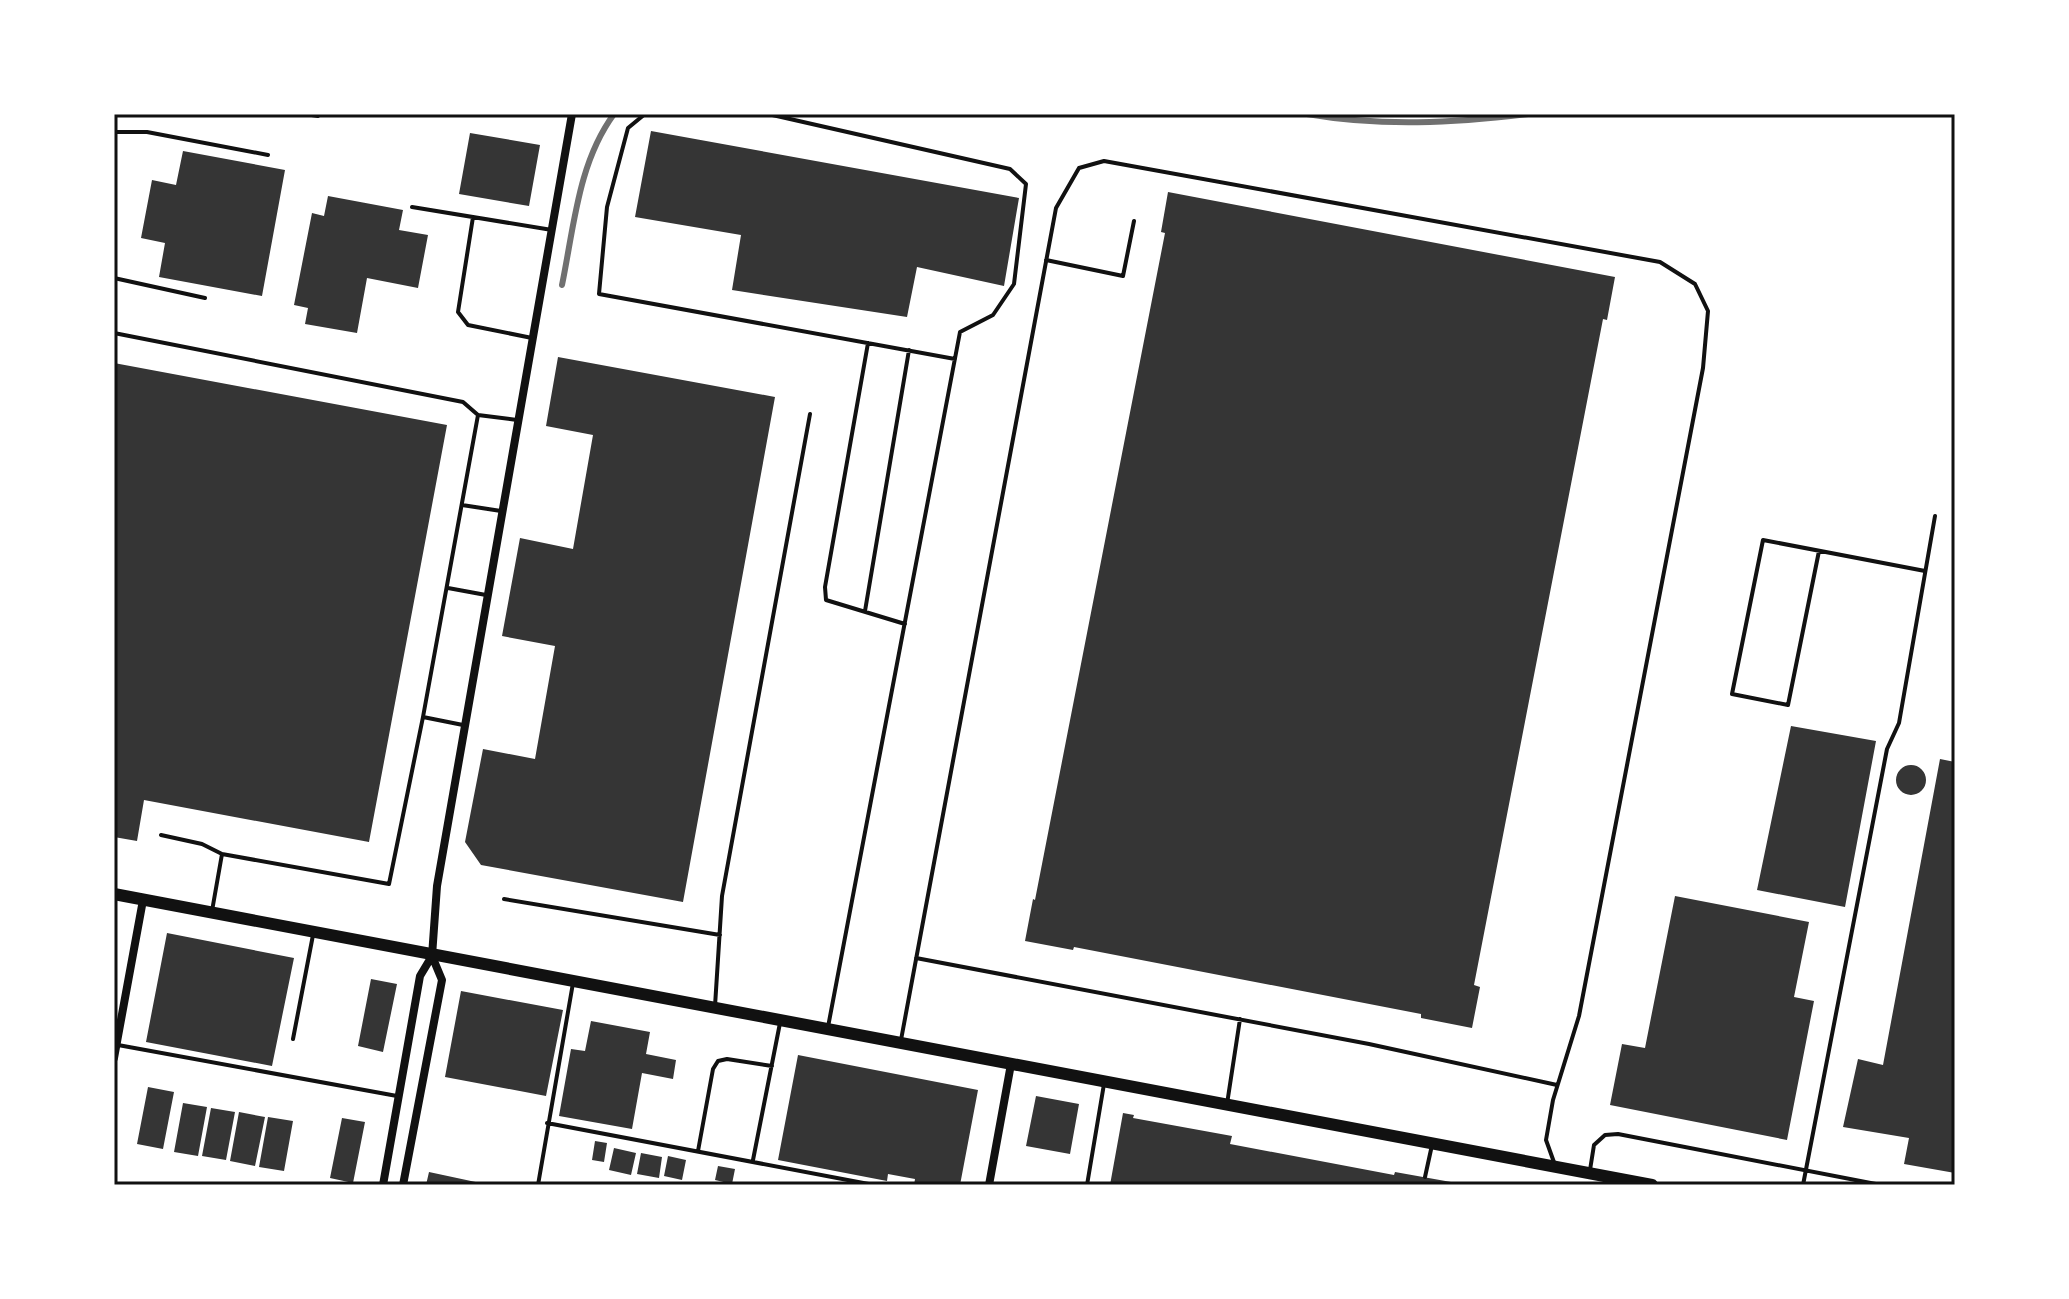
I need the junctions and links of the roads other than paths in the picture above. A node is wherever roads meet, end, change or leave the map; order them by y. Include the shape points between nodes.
1 (305, 114) edge
2 (572, 114) edge
3 (645, 114) edge
4 (768, 114) edge
5 (318, 116) dead end
6 (114, 132) edge
7 (268, 155) dead end
8 (412, 207) dead end
9 (473, 217) junction
10 (1134, 221) dead end
11 (552, 230) junction
12 (1046, 260) junction
13 (114, 278) edge
14 (205, 298) dead end
15 (114, 333) edge
16 (533, 338) junction
17 (868, 343) junction
18 (909, 350) junction
19 (955, 359) junction
20 (810, 414) dead end
21 (478, 415) junction
22 (520, 420) junction
23 (462, 505) junction
24 (503, 511) junction
25 (1935, 516) dead end
26 (1819, 551) junction
27 (1925, 571) junction
28 (448, 588) junction
29 (488, 596) junction
30 (865, 611) junction
31 (905, 624) junction
32 (423, 717) junction
33 (466, 726) junction
34 (161, 835) dead end
35 (222, 854) junction
36 (114, 894) edge
37 (504, 899) dead end
38 (143, 900) junction
39 (211, 913) junction
40 (314, 933) junction
41 (720, 935) junction
42 (432, 956) junction
43 (916, 958) junction
44 (573, 982) junction
45 (715, 1009) junction
46 (1240, 1019) junction
47 (780, 1021) junction
48 (827, 1030) junction
49 (293, 1039) dead end
50 (900, 1044) junction
51 (115, 1045) edge
52 (114, 1058) edge
53 (1011, 1064) junction
54 (772, 1066) junction
55 (1105, 1082) junction
56 (1557, 1085) junction
57 (399, 1096) junction
58 (1227, 1105) junction
59 (547, 1123) junction
60 (1432, 1143) junction
61 (698, 1151) junction
62 (753, 1161) junction
63 (1556, 1167) junction
64 (1806, 1172) junction
65 (1425, 1177) dead end
66 (1589, 1179) edge
67 (383, 1185) edge
68 (403, 1185) edge
69 (538, 1185) edge
70 (874, 1185) edge
71 (989, 1185) edge
72 (1087, 1185) edge
73 (1652, 1185) edge
74 (1803, 1185) edge
75 (1881, 1185) edge

1 - 5 lane
2 - 11 street
3 - 17 lane via 628,128 607,207 599,294
4 - 19 lane via 1010,169 1026,184 1014,284 993,315 960,332
6 - 7 lane via 147,132
8 - 9 lane
9 - 11 lane
9 - 16 lane via 458,312 468,325
10 - 12 lane via 1123,276
11 - 16 street
12 - 43 lane
12 - 56 lane via 1056,208 1071,181 1079,168 1104,161 1660,262 1695,284 1708,311 1703,368 1579,1016
13 - 14 lane
15 - 21 lane via 463,402
16 - 22 street
17 - 18 lane
17 - 30 lane via 825,587 826,600
18 - 19 lane
18 - 30 lane
19 - 31 lane
20 - 41 lane via 722,896
21 - 22 lane
21 - 23 lane
22 - 24 street
23 - 24 lane
23 - 28 lane
24 - 29 street
25 - 27 lane
26 - 26 lane via 1763,540 1732,694 1788,705
26 - 27 lane
27 - 64 lane via 1899,723 1887,749
28 - 29 lane
28 - 32 lane
29 - 33 street
30 - 31 lane
31 - 48 lane
32 - 33 lane
32 - 35 lane via 389,884
33 - 42 street via 437,886
34 - 35 lane
35 - 39 lane
36 - 38 main road
37 - 41 lane
38 - 39 main road
38 - 51 street
39 - 40 main road
40 - 42 main road
40 - 49 lane
41 - 45 lane
42 - 44 main road
42 - 57 street via 420,976
42 - 68 street via 442,980
43 - 46 lane
43 - 50 lane
44 - 45 main road
44 - 59 lane
45 - 47 main road
46 - 56 lane
46 - 58 lane
47 - 48 main road
47 - 54 lane
48 - 50 main road
50 - 53 main road
51 - 52 street
51 - 57 lane
53 - 55 main road
53 - 71 street
54 - 61 lane via 718,1061
54 - 62 lane
55 - 58 main road
55 - 72 lane
56 - 63 lane via 1546,1140
57 - 67 street
58 - 60 main road
59 - 61 lane
59 - 69 lane
60 - 63 main road
60 - 65 lane
61 - 62 lane
62 - 70 lane
63 - 66 main road
64 - 66 lane via 1618,1134 1605,1135 1594,1145
64 - 74 lane
64 - 75 lane
66 - 73 main road

